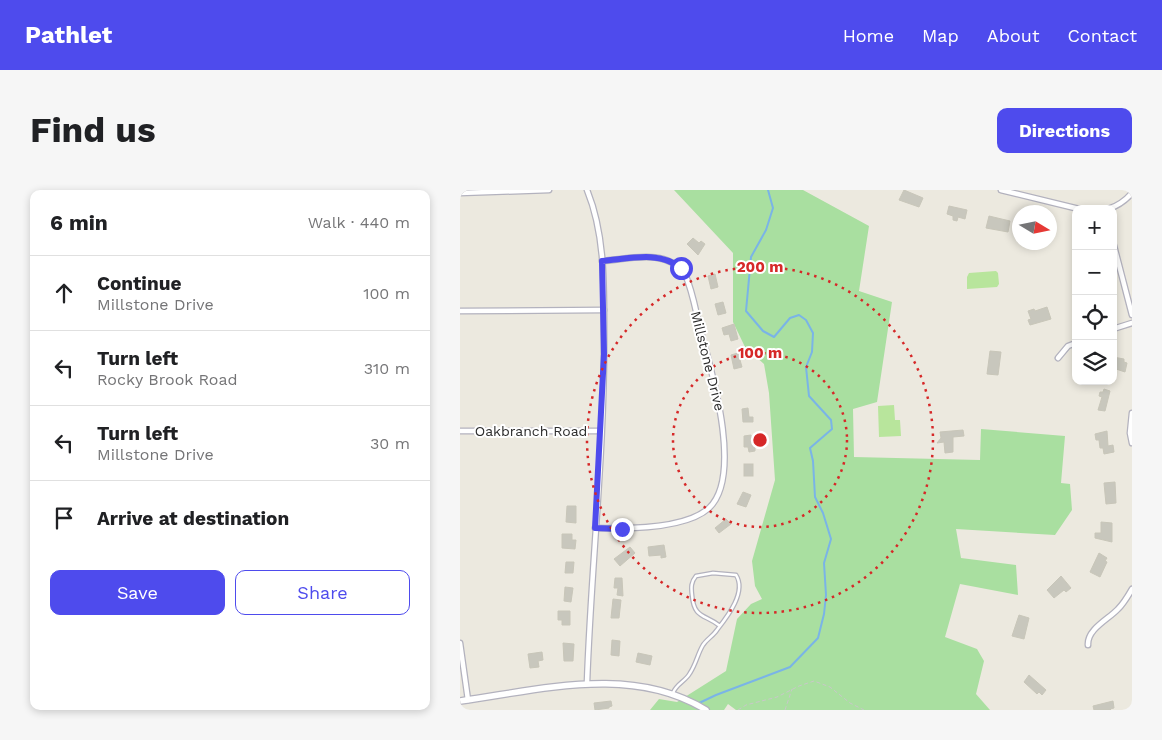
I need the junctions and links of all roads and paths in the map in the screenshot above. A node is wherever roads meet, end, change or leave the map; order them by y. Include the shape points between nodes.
1 (549, 190) edge
2 (587, 190) edge
3 (1001, 190) edge
4 (1132, 193) edge
5 (460, 194) edge
6 (1117, 206) edge
7 (1072, 207) edge
8 (1115, 250) edge
9 (602, 261) junction
10 (604, 310) junction
11 (460, 311) edge
12 (1132, 315) edge
13 (1132, 322) edge
14 (1117, 328) edge
15 (1072, 344) edge
16 (1058, 358) dead end
17 (1132, 413) edge
18 (460, 431) edge
19 (601, 431) junction
20 (1132, 443) edge
21 (595, 528) junction
22 (1132, 589) edge
23 (720, 626) junction
24 (460, 643) edge
25 (1088, 645) dead end
26 (587, 683) junction
27 (792, 690) junction
28 (673, 693) junction
29 (468, 700) junction
30 (460, 701) edge
31 (705, 709) edge
32 (738, 710) edge
33 (786, 710) edge
34 (864, 710) edge

1 - 5 street
2 - 9 street
3 - 7 street
4 - 6 street
8 - 12 street
9 - 10 street
9 - 21 street, Millstone Drive via 662,258 675,263 685,274 718,393 724,449 721,489 701,514 658,525
10 - 11 street
10 - 19 street
13 - 14 street
15 - 16 street
17 - 20 street
18 - 19 street, Oakbranch Road
19 - 21 street
21 - 26 street
22 - 25 street via 1117,610 1091,633
23 - 23 lane via 735,601 739,580 736,575 722,572 696,576 691,586 696,612
23 - 28 lane via 700,650 690,674
24 - 29 street
26 - 28 street
26 - 29 street
27 - 32 path
27 - 33 path
27 - 34 path via 814,682 830,687
28 - 31 street
29 - 30 street

